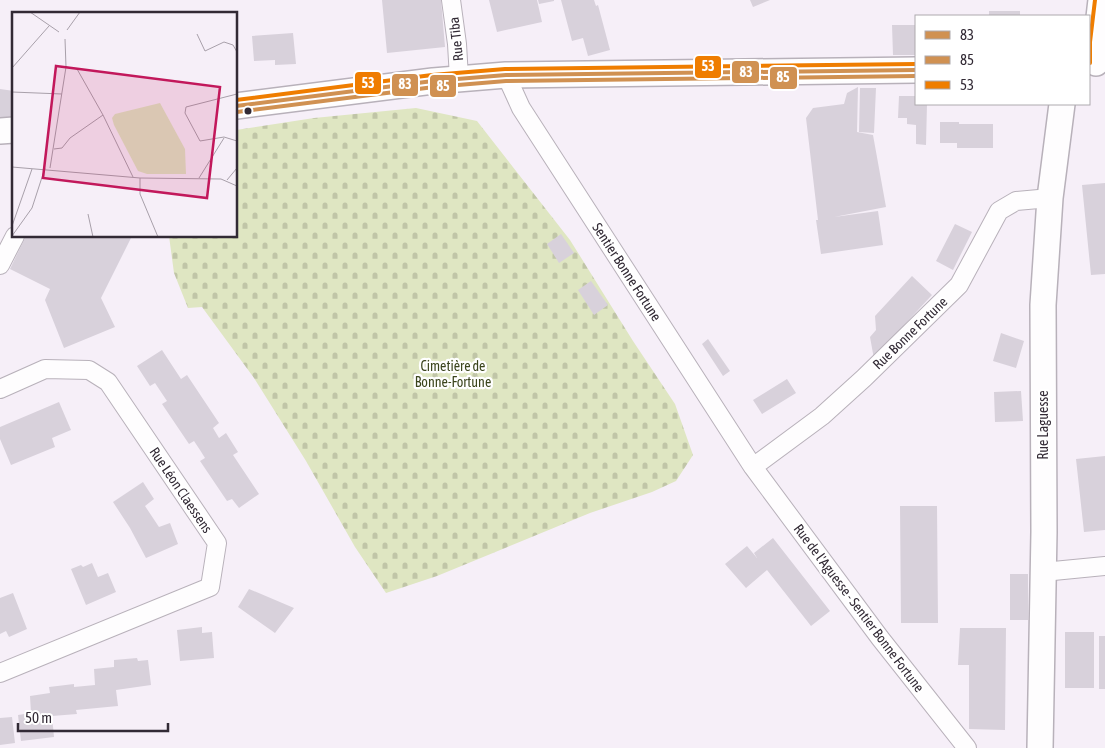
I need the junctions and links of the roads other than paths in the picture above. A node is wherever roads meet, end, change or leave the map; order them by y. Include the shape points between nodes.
1 (451, 0) edge
2 (1101, 0) edge
3 (1097, 64) edge
4 (915, 70) edge
5 (506, 75) junction
6 (460, 78) junction
7 (1062, 105) edge
8 (238, 106) edge
9 (1050, 198) junction
10 (13, 238) edge
11 (0, 265) edge
12 (0, 389) edge
13 (753, 467) junction
14 (1105, 566) edge
15 (1043, 572) junction
16 (0, 673) edge
17 (967, 748) edge
18 (1040, 748) edge

1 - 6 street, Rue Tiba
2 - 3 street
4 - 5 street
5 - 6 street
5 - 13 street, Sentier Bonne Fortune via 521,108
6 - 8 street
7 - 9 street, Rue Laguesse
9 - 13 street, Rue Bonne Fortune via 1016,200 999,211 959,285 822,416
9 - 15 street, Rue Laguesse via 1043,305
10 - 11 street
12 - 16 street, Rue Léon Claessens via 45,369 89,370 108,382 217,543 210,587
13 - 17 street, Rue de l'Aguesse - Sentier Bonne Fortune via 880,638
14 - 15 street
15 - 18 street, Rue Laguesse

